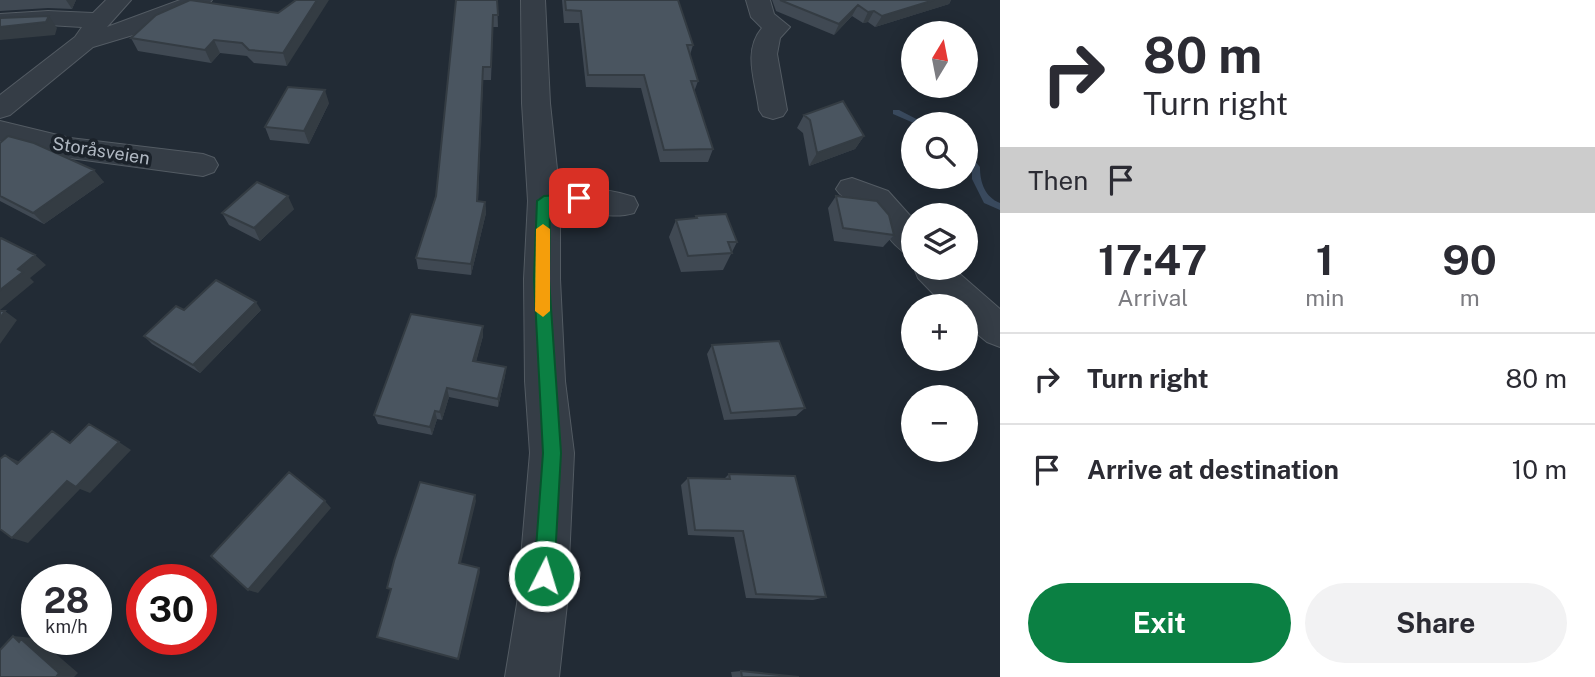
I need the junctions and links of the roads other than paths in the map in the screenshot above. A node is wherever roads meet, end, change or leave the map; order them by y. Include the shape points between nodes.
1 (119, 0) edge
2 (200, 0) edge
3 (533, 0) edge
4 (758, 0) edge
5 (0, 20) edge
6 (91, 32) junction
7 (0, 109) edge
8 (773, 110) dead end
9 (0, 131) edge
10 (203, 165) dead end
11 (852, 189) dead end
12 (544, 201) junction
13 (622, 205) dead end
14 (901, 228) edge
15 (942, 280) edge
16 (1000, 331) edge
17 (532, 677) edge

1 - 6 street
2 - 6 street via 144,24
3 - 12 street
4 - 8 street via 763,17 777,27 762,50
5 - 6 street via 48,18
6 - 7 street
9 - 10 street, Storåsveien via 70,148
11 - 14 street via 877,199
12 - 13 street via 579,198
12 - 17 street via 541,279 551,480
15 - 16 street

